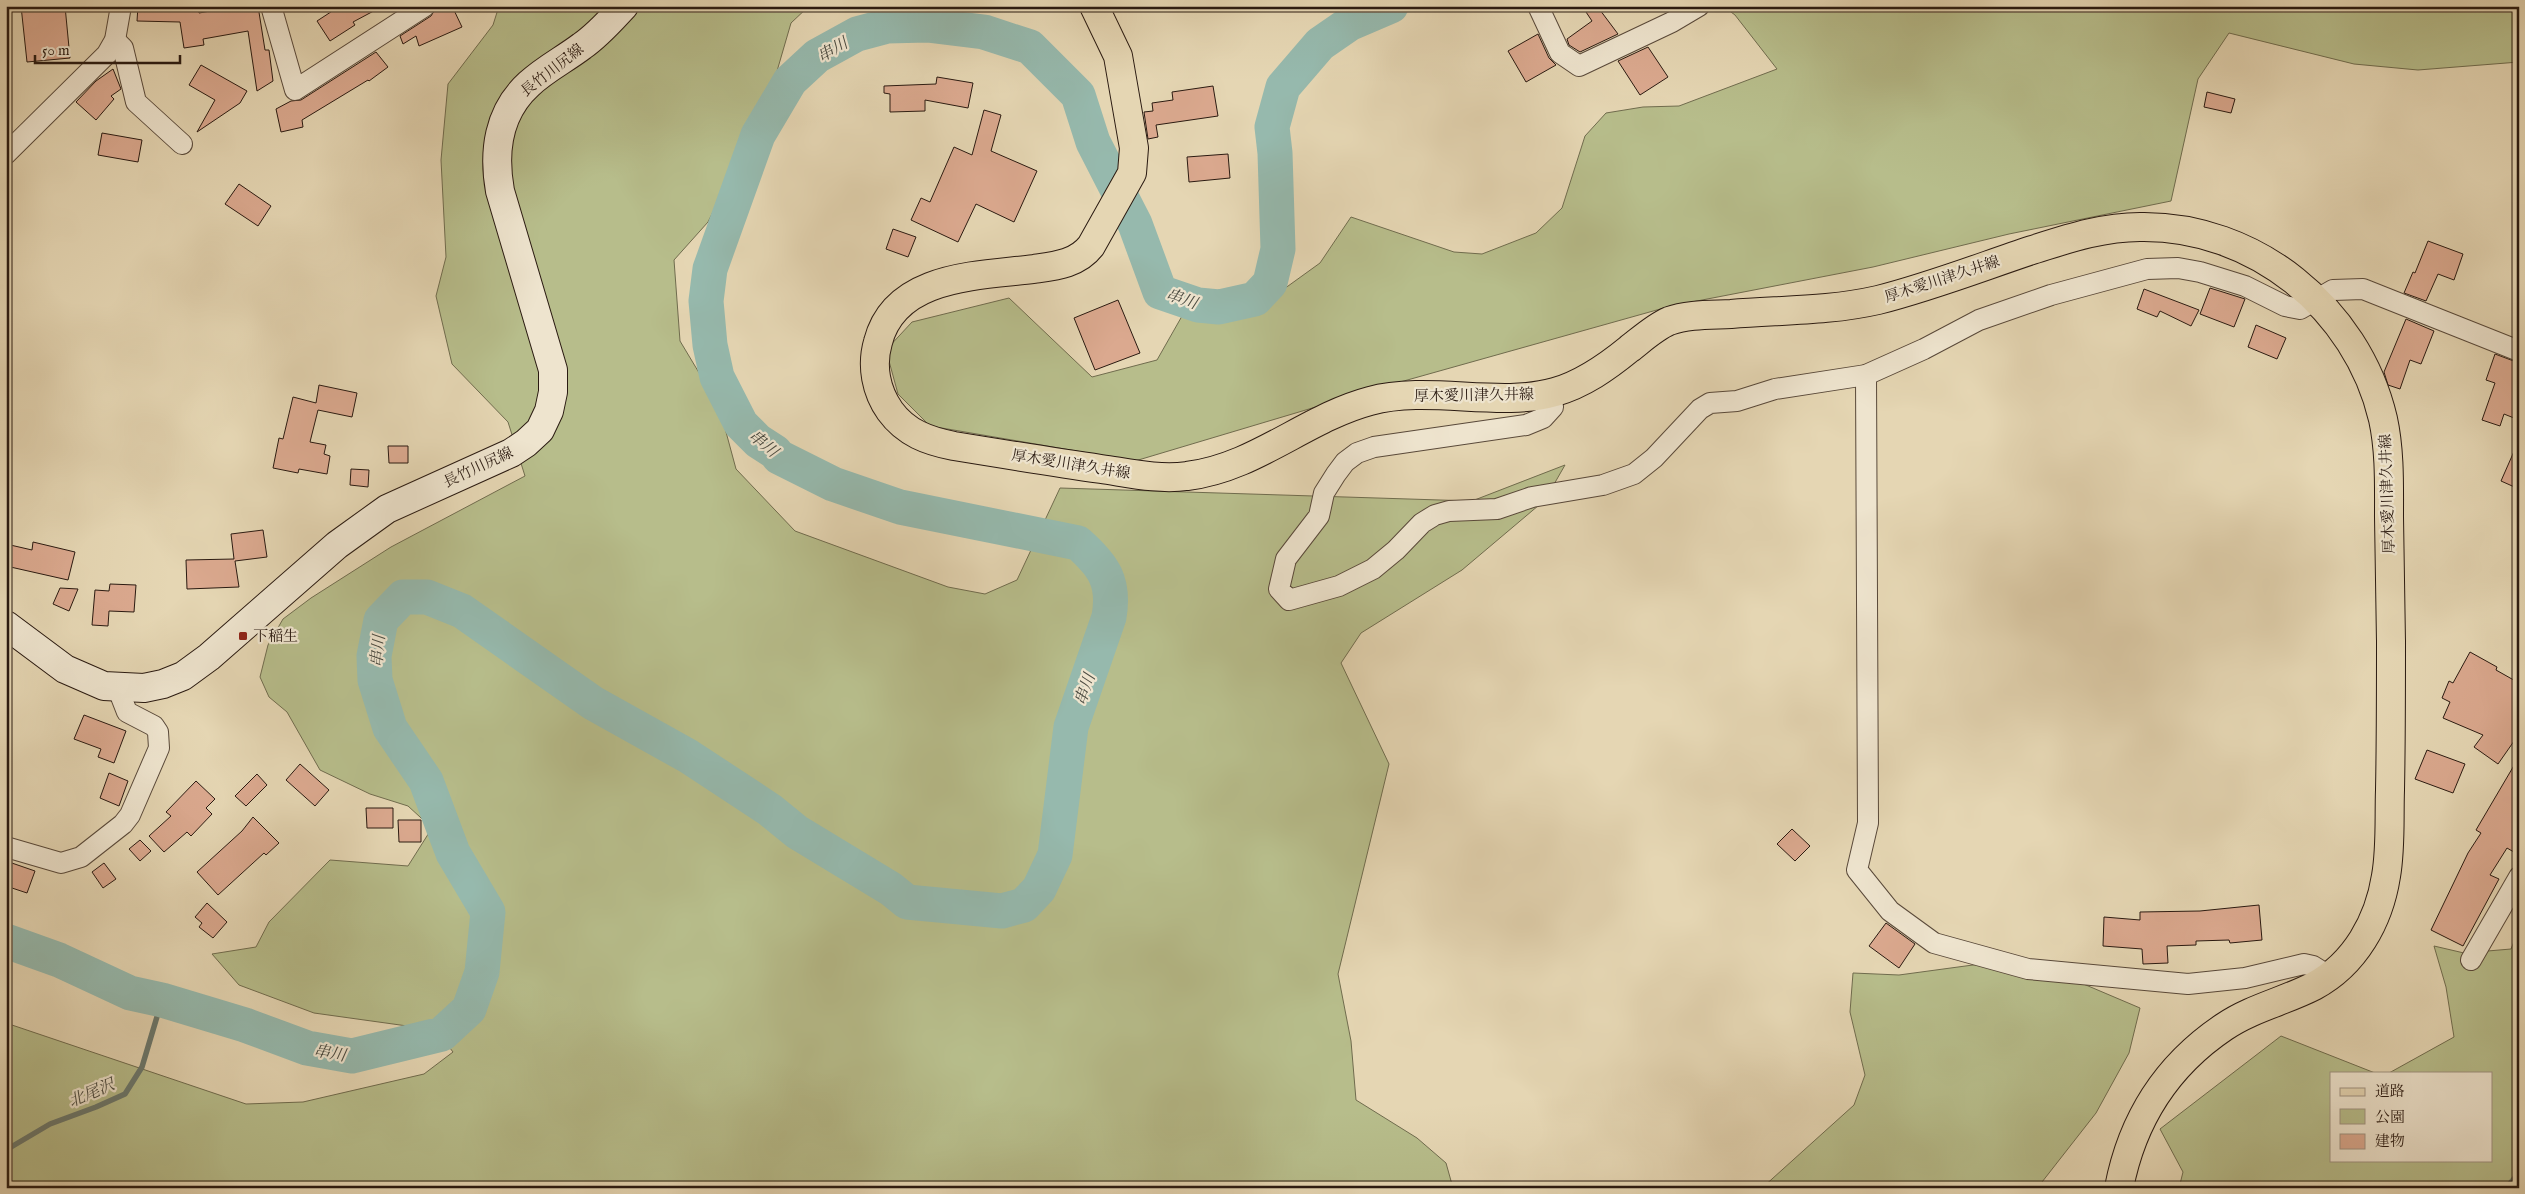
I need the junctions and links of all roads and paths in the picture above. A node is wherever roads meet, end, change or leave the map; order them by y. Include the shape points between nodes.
1 (121, 6) edge
2 (271, 6) edge
3 (425, 6) edge
4 (624, 6) edge
5 (1094, 6) edge
6 (1538, 6) edge
7 (1699, 6) edge
8 (115, 40) junction
9 (182, 144) dead end
10 (6, 154) edge
11 (2317, 298) junction
12 (2519, 351) edge
13 (1866, 375) junction
14 (1551, 394) junction
15 (6, 625) edge
16 (118, 689) junction
17 (6, 847) edge
18 (2519, 877) edge
19 (2471, 960) dead end
20 (2329, 976) junction
21 (2119, 1188) edge

1 - 8 street
2 - 3 street via 295,90
4 - 16 main road, 長竹川尻線 via 583,46 529,84 510,106 499,136 496,162 500,191 553,370 551,401 540,430 511,452 387,508 337,545 183,676 154,687
5 - 14 main road, 厚木愛川津久井線 via 1118,56 1134,148 1132,173 1083,256 1054,266 940,283 901,303 885,322 880,332 875,364 879,391 895,417 914,434 954,446 1147,475 1188,476 1249,458 1372,400 1429,395 1511,397
6 - 7 street via 1560,53 1579,66
8 - 9 street via 123,48 136,102
8 - 10 street via 107,54
11 - 12 street via 2333,290 2363,289
11 - 13 street via 2300,309 2285,306 2228,279 2178,268 2147,269 2051,295 1979,320
11 - 14 main road, 厚木愛川津久井線 via 2260,256 2227,242 2174,228 2116,228 2069,238 1878,300 1817,310 1720,314 1665,322 1593,375
11 - 20 main road, 厚木愛川津久井線 via 2344,332 2368,376 2382,417 2389,468 2391,687 2387,874 2371,928 2351,955
13 - 14 street via 1775,389 1737,401 1710,403 1634,474 1603,485 1532,497 1497,509 1449,511 1435,515 1372,569 1339,586 1289,600 1279,589 1286,559 1319,516 1324,493 1336,474 1357,453 1374,447 1526,425 1549,414 1553,407
13 - 20 street via 1868,823 1857,870 1890,911 1934,943 2028,969 2188,984 2245,978 2304,964
15 - 16 main road, 長竹川尻線 via 65,670
16 - 17 street via 127,712 154,726 160,741 130,815 81,857 70,862 53,862
18 - 19 street
20 - 21 main road, 厚木愛川津久井線 via 2312,987 2242,1016 2221,1029 2181,1064 2162,1085 2141,1117 2130,1142

